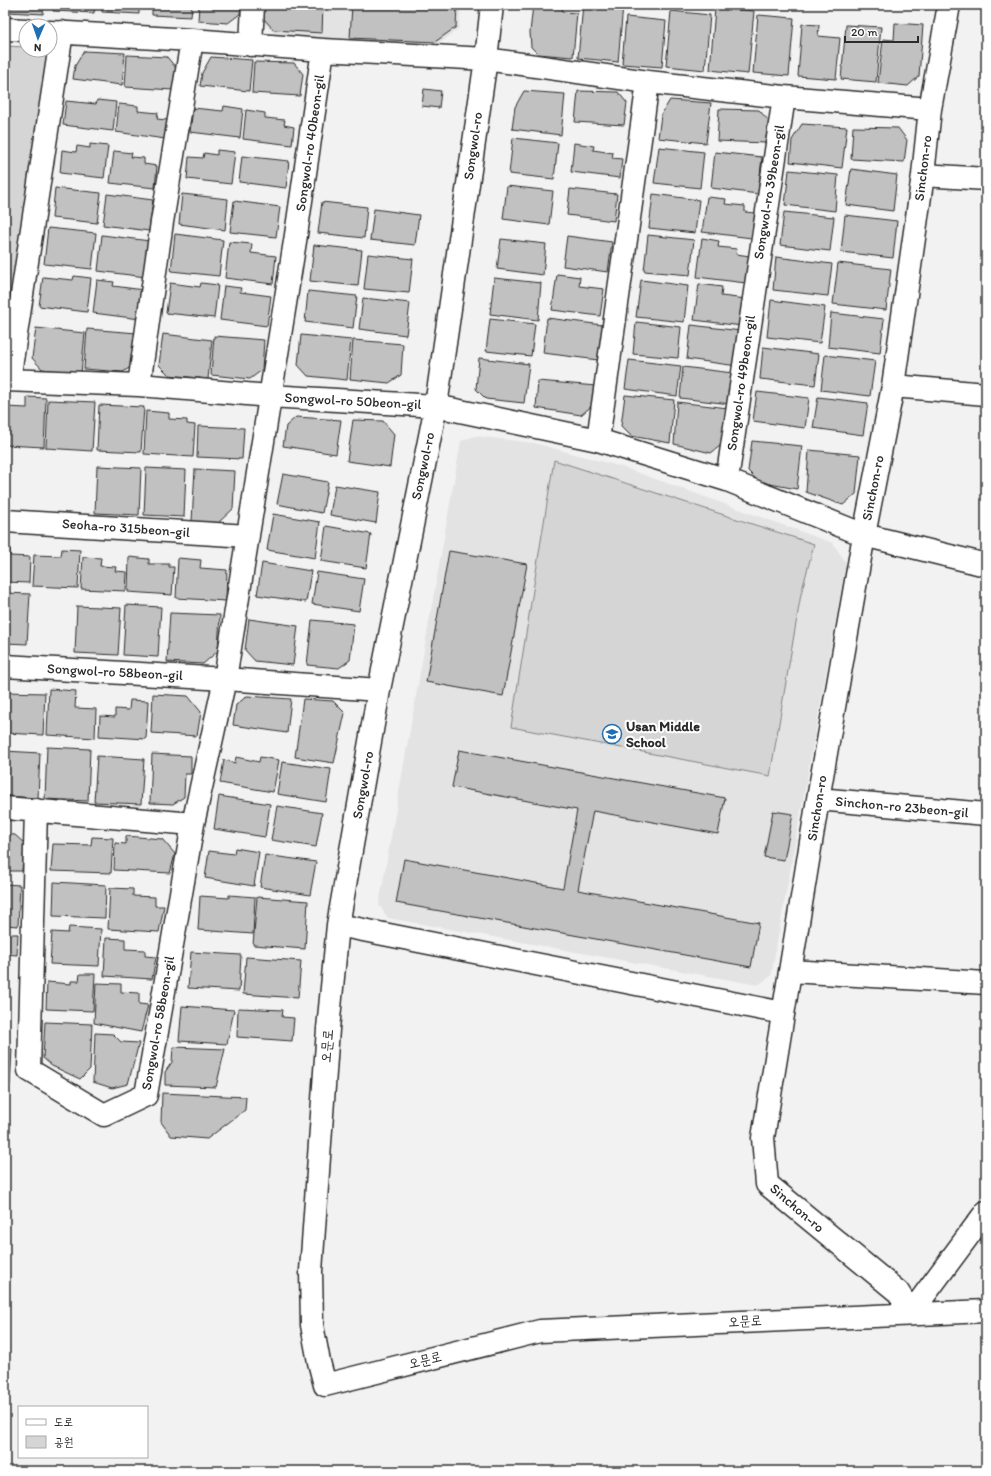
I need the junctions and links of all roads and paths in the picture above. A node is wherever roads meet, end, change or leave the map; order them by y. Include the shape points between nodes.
1 (253, 5) edge
2 (492, 5) edge
3 (949, 5) edge
4 (5, 29) edge
5 (18, 30) edge
6 (58, 32) edge
7 (192, 40) junction
8 (251, 45) junction
9 (323, 50) junction
10 (52, 58) edge
11 (486, 59) junction
12 (648, 82) junction
13 (784, 97) junction
14 (930, 109) junction
15 (923, 175) junction
16 (986, 179) edge
17 (296, 235) joint
18 (755, 286) joint
19 (7, 380) edge
20 (139, 385) junction
21 (893, 386) junction
22 (986, 394) edge
23 (270, 396) junction
24 (436, 406) junction
25 (598, 440) junction
26 (727, 480) junction
27 (5, 521) edge
28 (864, 535) junction
29 (248, 536) junction
30 (986, 565) edge
31 (5, 666) edge
32 (225, 679) junction
33 (379, 690) junction
34 (818, 799) junction
35 (5, 808) edge
36 (36, 810) junction
37 (986, 814) edge
38 (193, 824) junction
39 (338, 925) junction
40 (790, 971) junction
41 (976, 982) edge
42 (783, 1013) junction
43 (986, 1212) edge
44 (986, 1311) edge
45 (911, 1313) junction

1 - 8 street
2 - 11 street, Songwol-ro
3 - 14 street, Sinchon-ro
4 - 5 street
6 - 7 street
7 - 8 street
7 - 20 street via 162,222
8 - 9 street
9 - 11 street
9 - 17 street, Songwol-ro 40beon-gil
10 - 19 street
11 - 12 street
11 - 24 street, Songwol-ro
12 - 13 street
12 - 25 street
13 - 14 street
13 - 18 street, Songwol-ro 39beon-gil
14 - 15 street, Sinchon-ro
15 - 16 street
15 - 21 street, Sinchon-ro
17 - 23 street, Songwol-ro 50beon-gil
18 - 26 street, Songwol-ro 49beon-gil
19 - 20 street, Songwol-ro 50beon-gil
20 - 23 street, Songwol-ro 50beon-gil
21 - 22 street
21 - 28 street, Sinchon-ro
23 - 24 street, Songwol-ro 50beon-gil
23 - 29 street, Songwol-ro 50beon-gil
24 - 25 street
24 - 33 street, Songwol-ro
25 - 26 street
26 - 28 street
27 - 29 street, Seoha-ro 315beon-gil
28 - 30 street
28 - 34 street, Sinchon-ro
29 - 32 street, Songwol-ro 58beon-gil
31 - 32 street, Songwol-ro 58beon-gil
32 - 33 street, Songwol-ro 58beon-gil
32 - 38 street, Songwol-ro 58beon-gil
33 - 39 street, Songwol-ro
34 - 37 street, Sinchon-ro 23beon-gil
34 - 40 street, Sinchon-ro
35 - 36 street
36 - 38 street
36 - 38 street, Songwol-ro 58beon-gil via 29,1070 104,1115 146,1095
39 - 42 street
39 - 45 street, 오문로 via 310,1271 312,1325 325,1385 540,1331
40 - 41 street
40 - 42 street, Sinchon-ro
42 - 45 street, Sinchon-ro via 763,1138 767,1184 898,1292
43 - 45 street
44 - 45 street, 오문로

